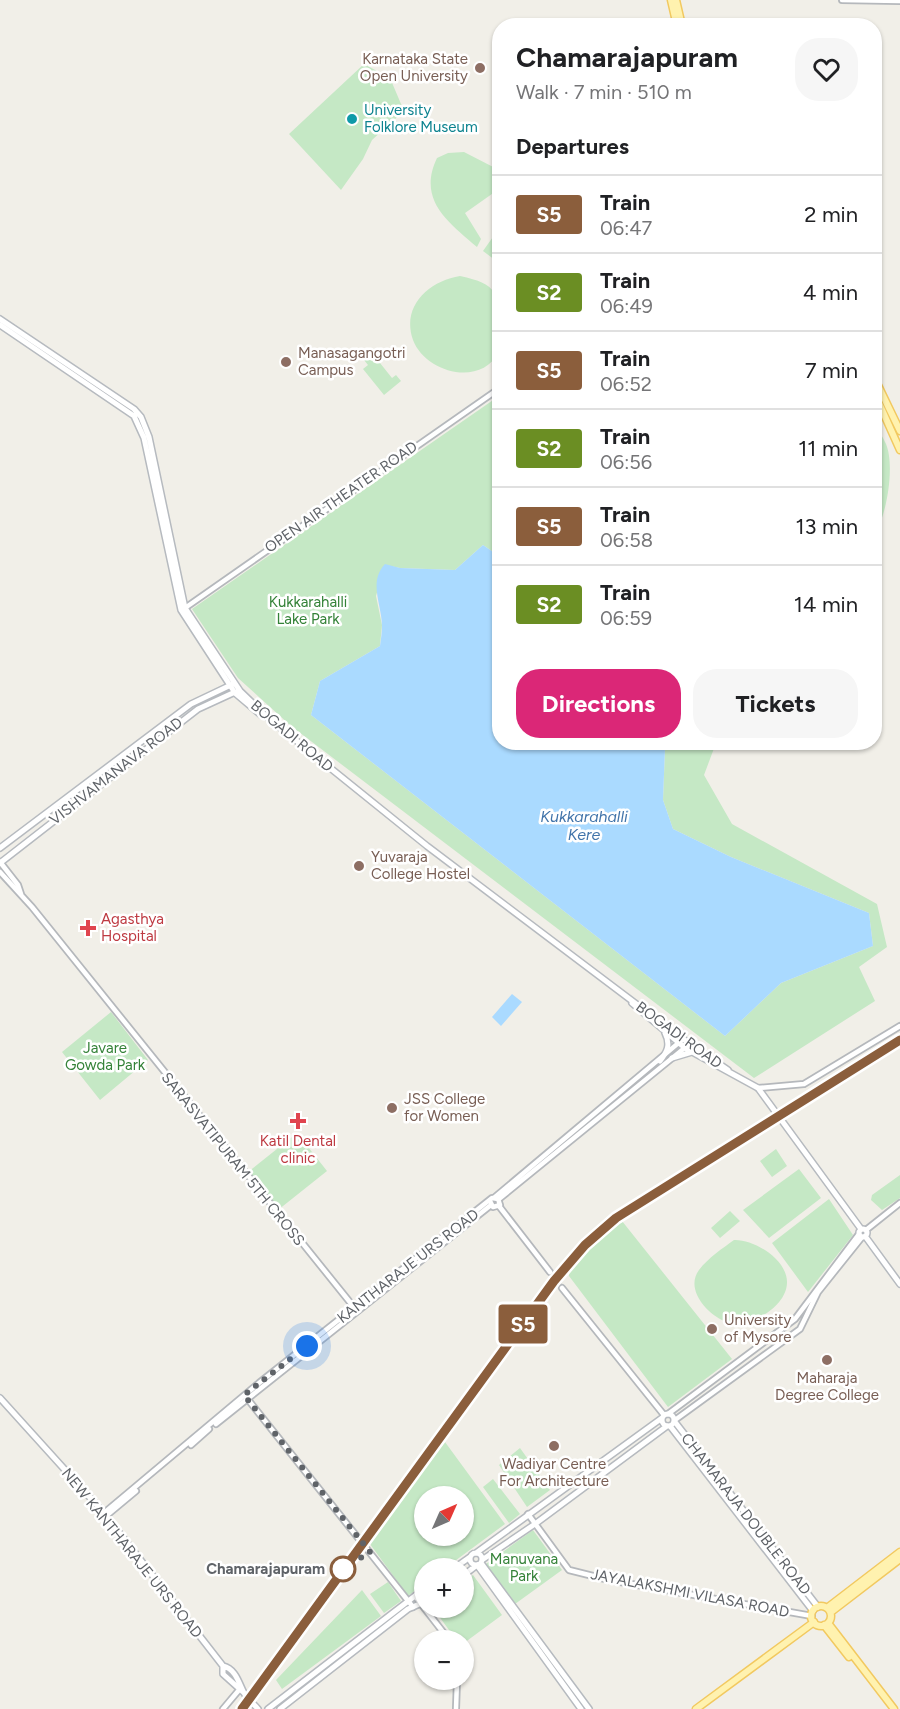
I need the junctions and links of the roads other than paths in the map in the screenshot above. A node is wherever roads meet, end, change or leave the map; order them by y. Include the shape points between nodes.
1 (684, 0) edge
2 (842, 0) edge
3 (674, 1) edge
4 (900, 1) edge
5 (676, 18) edge
6 (679, 18) edge
7 (0, 319) edge
8 (0, 325) edge
9 (59, 360) junction
10 (492, 394) edge
11 (882, 397) edge
12 (882, 405) edge
13 (891, 420) junction
14 (900, 431) edge
15 (900, 450) edge
16 (185, 608) junction
17 (233, 684) junction
18 (237, 692) junction
19 (0, 848) edge
20 (0, 862) edge
21 (0, 872) edge
22 (21, 894) junction
23 (630, 1000) junction
24 (900, 1026) edge
25 (665, 1032) junction
26 (681, 1041) junction
27 (687, 1046) junction
28 (692, 1052) junction
29 (672, 1058) junction
30 (660, 1061) junction
31 (728, 1070) junction
32 (758, 1088) junction
33 (615, 1100) junction
34 (497, 1198) junction
35 (490, 1203) junction
36 (900, 1203) edge
37 (499, 1206) junction
38 (863, 1233) junction
39 (550, 1272) tunnel mouth
40 (900, 1284) edge
41 (562, 1288) tunnel mouth
42 (356, 1309) junction
43 (245, 1397) junction
44 (0, 1398) edge
45 (665, 1415) junction
46 (671, 1424) junction
47 (528, 1514) junction
48 (105, 1515) junction
49 (536, 1524) junction
50 (900, 1552) edge
51 (473, 1555) junction
52 (469, 1558) edge
53 (900, 1559) edge
54 (480, 1563) junction
55 (474, 1568) edge
56 (414, 1598) edge
57 (414, 1604) edge
58 (411, 1605) junction
59 (829, 1610) junction
60 (814, 1614) junction
61 (826, 1624) junction
62 (457, 1690) edge
63 (241, 1691) junction
64 (224, 1709) edge
65 (258, 1709) edge
66 (268, 1709) edge
67 (280, 1709) edge
68 (456, 1709) edge
69 (581, 1709) edge
70 (589, 1709) edge
71 (696, 1709) edge
72 (892, 1709) edge

1 - 3 main road
2 - 4 street
3 - 5 main road
3 - 6 main road
7 - 9 main road, BOGADI ROAD
8 - 9 main road
9 - 16 main road, BOGADI ROAD via 141,417 149,437
9 - 17 main road via 134,416 144,438 181,610
10 - 16 street, OPEN AIR THEATER ROAD
11 - 13 main road
12 - 13 main road
13 - 14 main road
13 - 15 main road
16 - 17 main road, BOGADI ROAD
17 - 18 main road, BOGADI ROAD
17 - 19 main road, VISHVAMANAVA ROAD via 191,704
18 - 20 main road, VISHVAMANAVA ROAD via 198,708
18 - 23 main road, BOGADI ROAD via 427,846
20 - 22 street, SARASVATIPURAM 5TH CROSS
21 - 22 street, SARASVATIPURAM 5TH CROSS
22 - 42 street, SARASVATIPURAM 5TH CROSS
23 - 25 main road, BOGADI ROAD
23 - 26 main road, BOGADI ROAD
24 - 32 street via 804,1084
25 - 26 main road, BOGADI ROAD
25 - 30 main road via 668,1046
26 - 27 main road, BOGADI ROAD
26 - 30 street
27 - 28 main road, BOGADI ROAD
27 - 29 street
27 - 31 main road, BOGADI ROAD
28 - 29 main road
28 - 31 main road, BOGADI ROAD
29 - 33 street
30 - 33 street
31 - 32 main road, BOGADI ROAD
32 - 38 main road
33 - 34 street
34 - 35 street, KANTHARAJE URS ROAD
34 - 37 street
35 - 37 street
35 - 42 street, KANTHARAJE URS ROAD
36 - 38 street
37 - 39 street
38 - 40 main road
38 - 45 street via 795,1319
38 - 46 street via 818,1292 800,1329
41 - 45 street
42 - 43 street, KANTHARAJE URS ROAD
43 - 48 street, KANTHARAJE URS ROAD
43 - 58 street
44 - 48 main road, NEW KANTHARAJE URS ROAD
45 - 46 main road
45 - 46 main road
45 - 47 main road
46 - 49 main road
46 - 60 main road, CHAMARAJA DOUBLE ROAD
47 - 49 street
47 - 51 main road
48 - 63 main road, NEW KANTHARAJE URS ROAD via 222,1666 228,1667 243,1685
49 - 54 main road
49 - 60 street, JAYALAKSHMI VILASA ROAD via 569,1570
50 - 59 main road
51 - 52 main road
51 - 54 main road via 481,1555
51 - 54 main road via 471,1563
53 - 59 main road
54 - 55 main road
54 - 69 main road
54 - 70 main road
56 - 58 main road
57 - 58 main road
58 - 66 main road
58 - 67 main road
59 - 60 main road
59 - 61 main road
60 - 61 main road
60 - 71 main road
61 - 72 main road
62 - 68 street
63 - 64 street
63 - 65 main road, NEW KANTHARAJE URS ROAD

